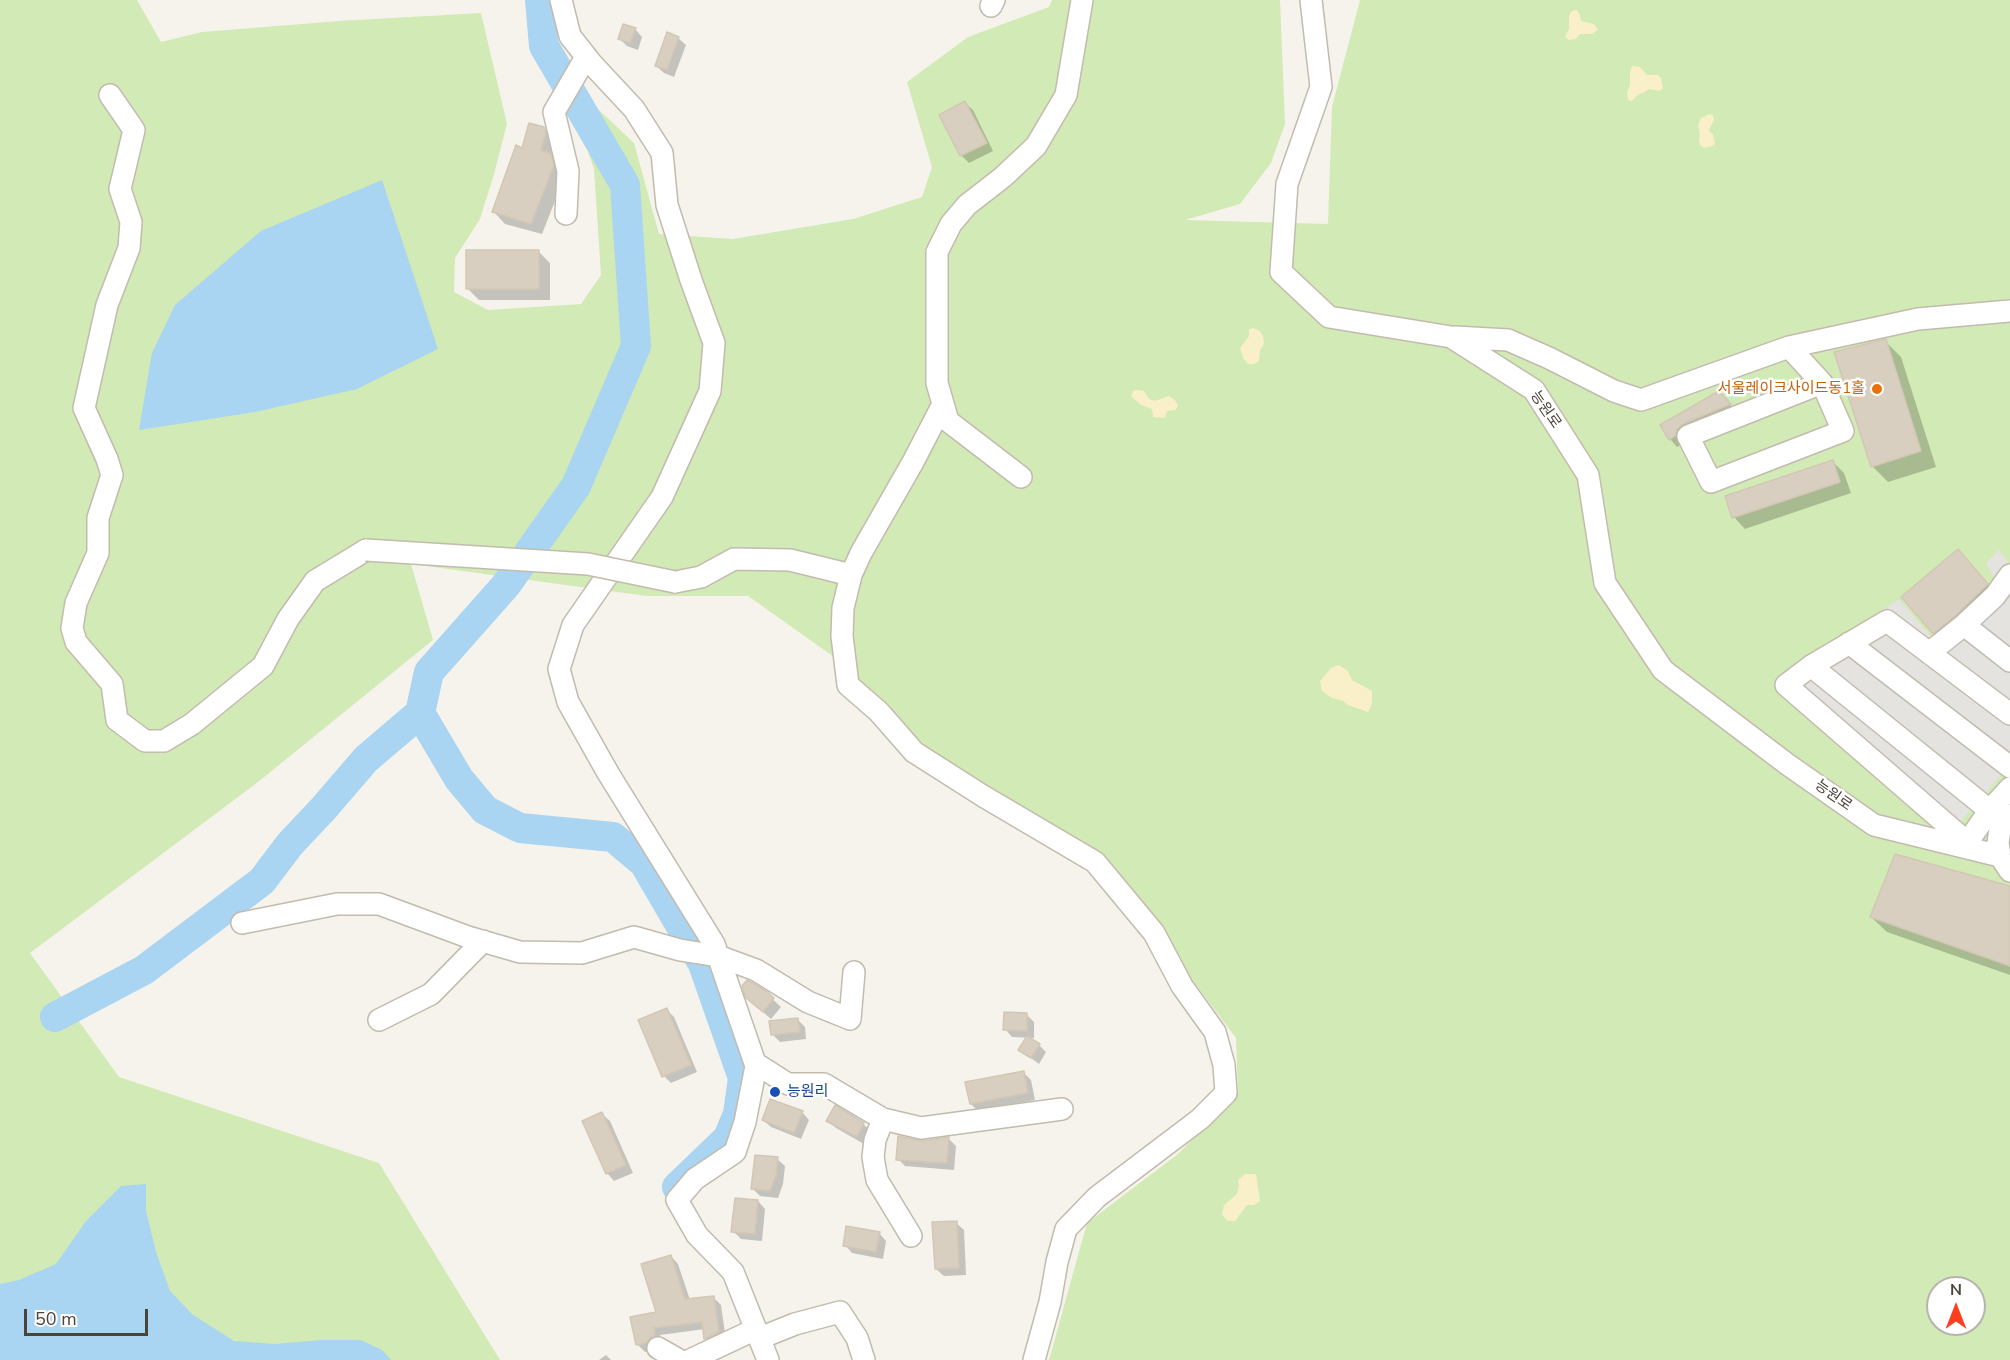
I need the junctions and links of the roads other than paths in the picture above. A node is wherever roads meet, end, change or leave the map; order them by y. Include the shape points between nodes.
1 (561, 0) edge
2 (1082, 0) edge
3 (1311, 0) edge
4 (585, 57) junction
5 (110, 95) dead end
6 (566, 214) dead end
7 (2010, 311) edge
8 (1451, 337) junction
9 (1789, 347) junction
10 (1822, 383) junction
11 (943, 404) junction
12 (1021, 477) dead end
13 (852, 575) junction
14 (2010, 575) edge
15 (2003, 602) edge
16 (1964, 625) junction
17 (1849, 643) junction
18 (1929, 653) junction
19 (2010, 662) edge
20 (1811, 666) junction
21 (2010, 714) edge
22 (2010, 767) edge
23 (2010, 789) edge
24 (2001, 816) edge
25 (1966, 845) junction
26 (2005, 863) edge
27 (242, 923) dead end
28 (483, 941) junction
29 (718, 956) junction
30 (854, 972) dead end
31 (379, 1020) dead end
32 (755, 1063) junction
33 (1062, 1109) dead end
34 (883, 1119) junction
35 (911, 1236) dead end
36 (758, 1334) junction
37 (658, 1348) dead end
38 (679, 1360) edge
39 (690, 1360) edge
40 (768, 1360) edge
41 (864, 1360) edge
42 (1034, 1360) edge

1 - 4 street via 570,36
2 - 11 street via 1066,95 1036,146 967,205 951,224 937,252 937,383
3 - 8 street, 능원로 via 1321,87 1287,184 1281,272 1329,317
4 - 6 street via 554,112 568,171
4 - 29 street via 634,109 662,153 667,205 714,343 710,391 663,497 573,625 559,669 568,702
5 - 13 street, bridge via 134,130 120,189 131,222 129,248 107,304 84,408 112,475 98,518 98,553 76,603 72,628 76,642 112,684 117,720 145,741 164,741 192,724 263,666 288,619 315,581 366,550 588,564 675,582 701,577 734,559 790,560
7 - 9 street via 1918,318
8 - 9 street via 1508,340 1641,400
8 - 25 street, 능원로 via 1534,390 1588,475 1605,583 1663,670 1874,825
9 - 10 street
10 - 10 street via 1688,436 1711,482 1843,432
11 - 12 street via 948,421
11 - 13 street
13 - 42 street via 843,608 848,686 879,712 914,752 1095,862 1154,933 1182,986 1215,1032 1224,1065 1226,1093 1200,1119 1097,1197 1066,1229
14 - 15 street
15 - 16 street
16 - 18 street
16 - 19 street
17 - 18 street via 1887,621
17 - 20 street
17 - 22 street
18 - 21 street
20 - 24 street
20 - 25 street via 1786,686
23 - 24 street
24 - 25 street
24 - 26 street via 1998,843
25 - 26 street
27 - 28 street via 337,904 379,904
28 - 29 street via 520,952 582,953 633,937
28 - 31 street via 431,994
29 - 30 street via 756,970 808,1002 850,1019
29 - 32 street
32 - 34 street via 788,1084 824,1084
32 - 36 street via 745,1122 735,1152 695,1179 677,1200 697,1235 733,1272
33 - 34 street via 921,1128
34 - 35 street via 873,1157 876,1180
36 - 39 street
36 - 40 street
36 - 41 street via 840,1312 857,1338
37 - 38 street

